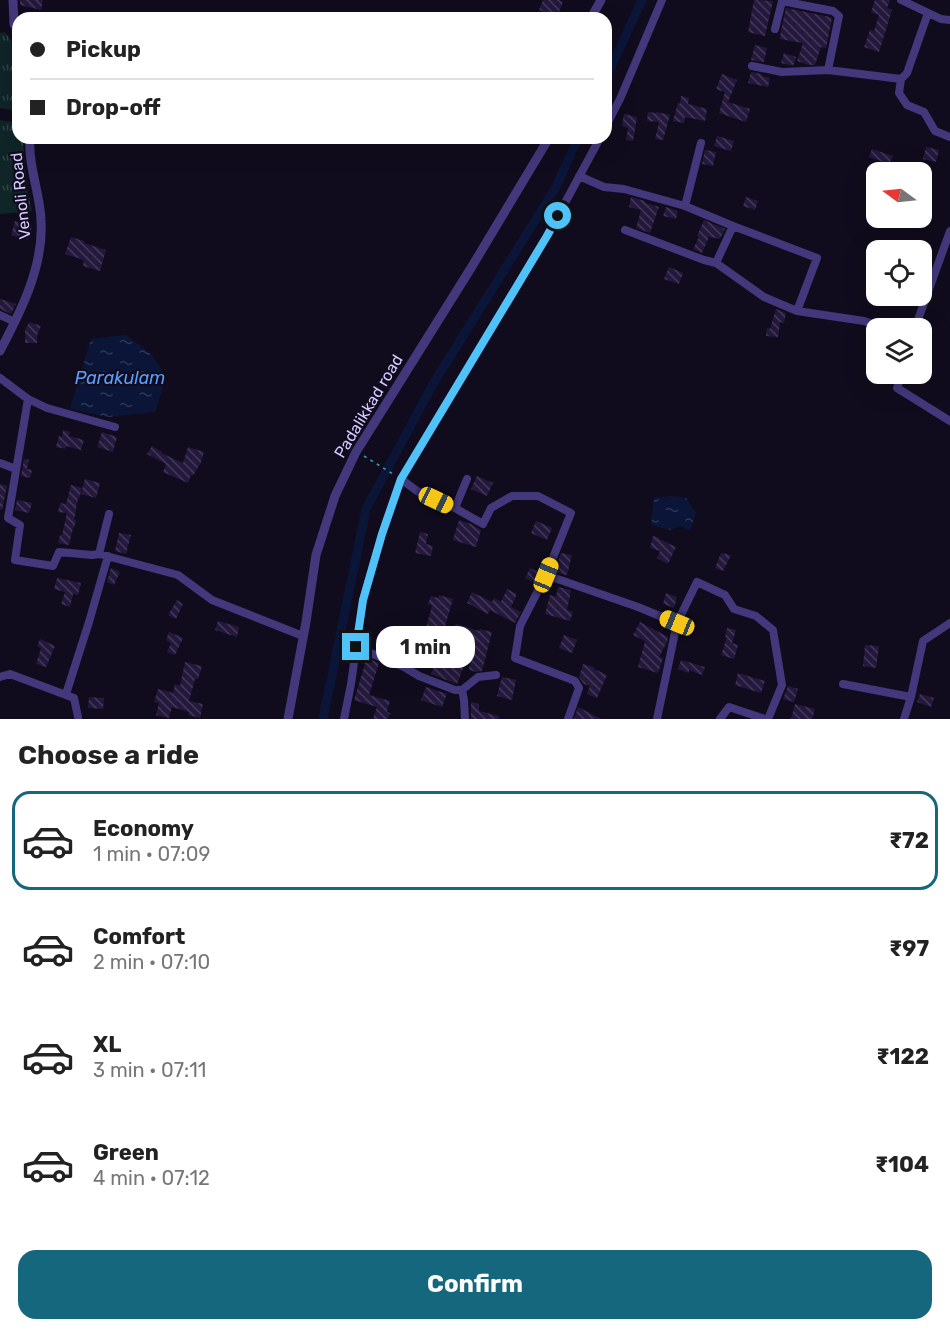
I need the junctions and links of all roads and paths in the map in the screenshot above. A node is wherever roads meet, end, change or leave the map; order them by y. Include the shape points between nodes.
1 (662, 0) edge
2 (901, 0) edge
3 (928, 13) junction
4 (950, 20) edge
5 (775, 29) dead end
6 (752, 66) dead end
7 (828, 70) junction
8 (902, 79) junction
9 (612, 114) edge
10 (950, 137) edge
11 (701, 142) dead end
12 (30, 144) edge
13 (545, 144) edge
14 (597, 144) edge
15 (579, 176) junction
16 (685, 206) junction
17 (733, 226) junction
18 (625, 230) dead end
19 (950, 231) edge
20 (716, 263) junction
21 (797, 311) junction
22 (0, 315) edge
23 (919, 318) edge
24 (15, 322) junction
25 (866, 322) edge
26 (0, 351) edge
27 (0, 378) edge
28 (898, 384) edge
29 (28, 399) junction
30 (950, 421) edge
31 (115, 428) dead end
32 (356, 452) junction
33 (0, 464) edge
34 (16, 469) junction
35 (401, 479) junction
36 (467, 479) dead end
37 (455, 508) junction
38 (109, 514) dead end
39 (99, 554) junction
40 (108, 556) junction
41 (546, 575) junction
42 (677, 623) junction
43 (950, 623) edge
44 (303, 636) junction
45 (356, 647) junction
46 (496, 675) dead end
47 (0, 677) edge
48 (843, 684) dead end
49 (462, 690) junction
50 (66, 694) junction
51 (910, 697) junction
52 (79, 718) edge
53 (288, 719) edge
54 (344, 719) edge
55 (465, 719) edge
56 (568, 719) edge
57 (657, 719) edge
58 (720, 719) edge
59 (766, 719) edge
60 (904, 719) edge

1 - 9 street
2 - 3 street
3 - 4 street
3 - 8 street
5 - 7 street via 782,1 834,11 839,16
6 - 7 street via 782,72
7 - 8 street
8 - 10 street via 899,93 907,105 924,112 935,131
11 - 16 street
12 - 24 street, Venoli Road via 41,245
13 - 32 street, Padalikkad road
14 - 15 street
15 - 16 street via 604,187
15 - 35 street
16 - 17 street
17 - 20 street
17 - 21 street via 817,258
18 - 20 street
19 - 23 street
20 - 21 street via 764,297
21 - 25 street
22 - 24 street
24 - 26 street, Venoli Road
27 - 29 street
28 - 30 street via 897,388
29 - 31 street
29 - 34 street
32 - 35 path
32 - 44 street, Padalikkad road via 335,496 316,555
33 - 34 street
34 - 39 street via 8,518 20,525 15,560 53,566 59,552
35 - 37 street
35 - 45 street via 363,600
36 - 37 street
37 - 41 street via 483,524 491,508 512,496 538,496 571,513
38 - 39 street
39 - 40 street
40 - 44 street via 178,575 212,600
40 - 50 street
41 - 42 street
41 - 56 street via 520,626 515,658 575,681 579,688
42 - 57 street
42 - 59 street via 697,582 725,595 734,609 756,616 773,630 782,686
43 - 51 street via 923,641
44 - 53 street, Padalikkad road
45 - 49 street via 419,676
45 - 54 street
46 - 49 street via 478,677
47 - 50 street via 10,674
48 - 51 street
49 - 55 street
50 - 52 street via 74,698
51 - 60 street
58 - 59 street via 729,707

